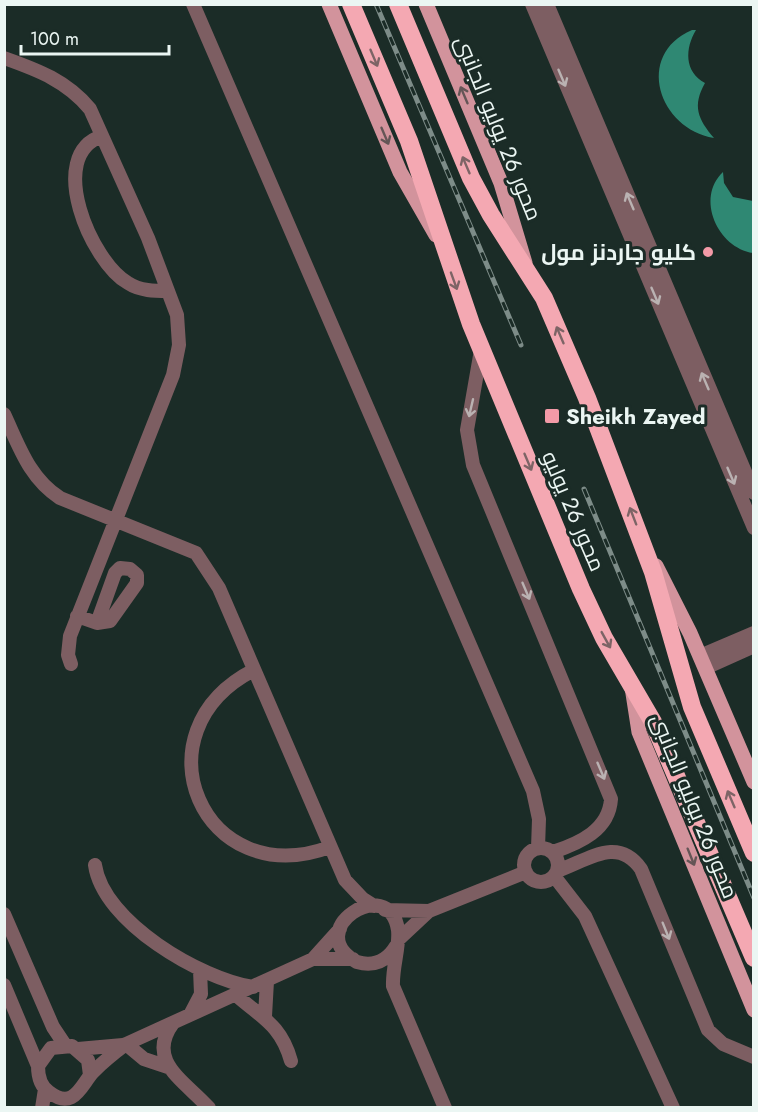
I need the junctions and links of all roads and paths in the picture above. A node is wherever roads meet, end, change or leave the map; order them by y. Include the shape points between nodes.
1 (193, 4) edge
2 (329, 4) edge
3 (351, 4) edge
4 (398, 4) edge
5 (426, 4) edge
6 (532, 4) edge
7 (547, 4) edge
8 (560, 53) junction
9 (4, 58) edge
10 (102, 136) junction
11 (441, 243) junction
12 (526, 268) junction
13 (168, 291) junction
14 (675, 328) junction
15 (481, 350) junction
16 (4, 414) edge
17 (753, 493) edge
18 (115, 519) junction
19 (753, 528) edge
20 (644, 545) junction
21 (77, 616) junction
22 (97, 623) dead end
23 (753, 633) edge
24 (753, 646) edge
25 (702, 662) junction
26 (71, 664) dead end
27 (254, 670) junction
28 (632, 684) junction
29 (753, 782) edge
30 (330, 847) junction
31 (538, 848) junction
32 (553, 852) junction
33 (753, 853) edge
34 (95, 865) dead end
35 (526, 872) junction
36 (556, 873) junction
37 (345, 880) junction
38 (380, 908) junction
39 (429, 911) junction
40 (4, 914) edge
41 (343, 923) junction
42 (397, 943) junction
43 (753, 958) edge
44 (313, 959) junction
45 (358, 961) junction
46 (200, 970) junction
47 (267, 981) junction
48 (4, 985) edge
49 (393, 986) junction
50 (253, 987) junction
51 (236, 995) junction
52 (753, 1010) edge
53 (189, 1016) junction
54 (265, 1016) junction
55 (173, 1023) junction
56 (126, 1044) junction
57 (72, 1047) junction
58 (753, 1057) edge
59 (291, 1061) dead end
60 (38, 1066) junction
61 (168, 1066) junction
62 (90, 1076) junction
63 (45, 1089) junction
64 (72, 1096) junction
65 (42, 1107) edge
66 (62, 1107) edge
67 (209, 1107) edge
68 (445, 1107) edge
69 (673, 1107) edge

1 - 31 street via 533,791 539,819
2 -> 11 main road via 400,172
3 -> 11 highway, محور 26 يوليو via 409,141
12 -> 4 highway via 471,178
12 -> 5 main road, محور 26 يوليو الجانبى via 501,183
6 - 8 street
7 - 8 street
8 - 14 street
9 - 10 street via 68,86 90,109
10 - 13 street
10 - 13 street via 81,150 75,170 76,192 88,230 108,264 123,280 142,289
11 -> 15 highway, محور 26 يوليو
20 -> 12 highway via 558,330
13 - 18 street via 177,315 177,360
17 -> 14 street
14 -> 19 street
15 -> 28 highway, محور 26 يوليو via 581,589
15 -> 32 street via 467,430 473,465 611,799 597,830
16 - 18 street via 32,472 47,490
18 - 21 street
18 - 27 street via 180,545 202,559 219,588
20 - 25 main road
33 -> 20 highway via 688,698
21 - 22 street
21 - 26 street via 68,645
23 - 25 street
24 - 25 street
25 - 29 main road
27 - 30 street
27 - 30 street via 220,692 197,727 191,767 198,796 216,825 249,850 290,857
28 - 43 highway, محور 26 يوليو via 660,735
28 -> 52 main road, محور 26 يوليو الجانبى via 639,732
30 - 37 street
31 - 32 street
31 - 35 street via 526,857
32 - 36 street via 558,861
34 - 46 street via 102,889 113,903 154,940
35 - 36 street via 542,882
35 - 39 street
36 -> 58 street via 610,851 631,857 644,876 708,1030 723,1044
36 - 69 street via 585,916
37 - 38 street via 358,895
37 - 41 street via 348,902
38 - 39 street
38 - 41 street via 358,907
38 - 42 street via 396,923
39 - 42 street
40 - 57 street via 53,1027
41 - 44 street
41 - 45 street via 342,946
42 - 45 street via 386,959 378,963
42 - 49 street
44 - 45 street
44 - 47 street
45 - 49 street
46 - 50 street
46 - 53 street via 201,994
47 - 50 street
47 - 54 street
48 - 60 street
49 - 68 street
50 - 51 street
51 - 53 street
51 - 54 street
53 - 55 street
54 - 59 street via 282,1036
55 - 56 street
55 - 61 street via 163,1044
56 - 57 street
56 - 61 street via 144,1059
56 - 62 street
57 - 60 street via 46,1053
57 - 62 street via 88,1060
60 - 63 street
61 - 67 street
62 - 64 street via 84,1088
63 - 64 street via 58,1096
63 - 65 street
64 - 66 street

